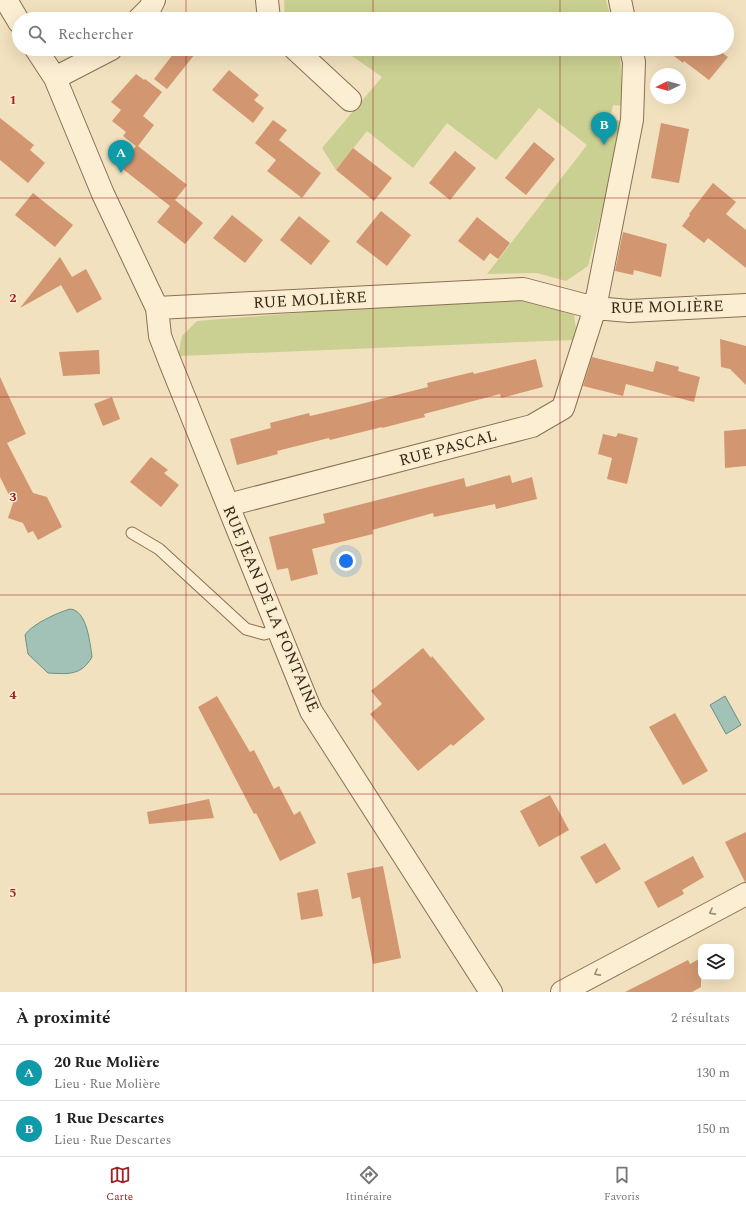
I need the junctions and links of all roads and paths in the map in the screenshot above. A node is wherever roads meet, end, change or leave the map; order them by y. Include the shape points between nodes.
1 (6, 0) edge
2 (154, 0) edge
3 (267, 0) edge
4 (620, 0) edge
5 (13, 12) edge
6 (146, 12) edge
7 (268, 12) edge
8 (623, 12) edge
9 (41, 56) edge
10 (97, 56) edge
11 (303, 56) edge
12 (633, 56) edge
13 (55, 78) junction
14 (350, 100) dead end
15 (746, 305) edge
16 (157, 308) junction
17 (595, 308) junction
18 (228, 505) junction
19 (132, 533) dead end
20 (278, 630) junction
21 (746, 894) edge
22 (491, 992) edge
23 (562, 992) edge

1 - 5 street
2 - 6 street
3 - 7 street
4 - 8 street
9 - 13 street
10 - 13 street
11 - 14 street
12 - 17 street, RUE PASCAL via 632,120
13 - 16 street via 103,194
15 - 17 street, RUE MOLIÈRE via 629,311
16 - 17 street, RUE MOLIÈRE via 523,289
16 - 18 street, RUE JEAN DE LA FONTAINE via 160,336
17 - 18 street, RUE PASCAL via 563,408 532,426
18 - 20 street, RUE JEAN DE LA FONTAINE
19 - 20 lane via 160,549 246,629 264,634
20 - 22 street, RUE JEAN DE LA FONTAINE via 311,712
21 -> 23 street

